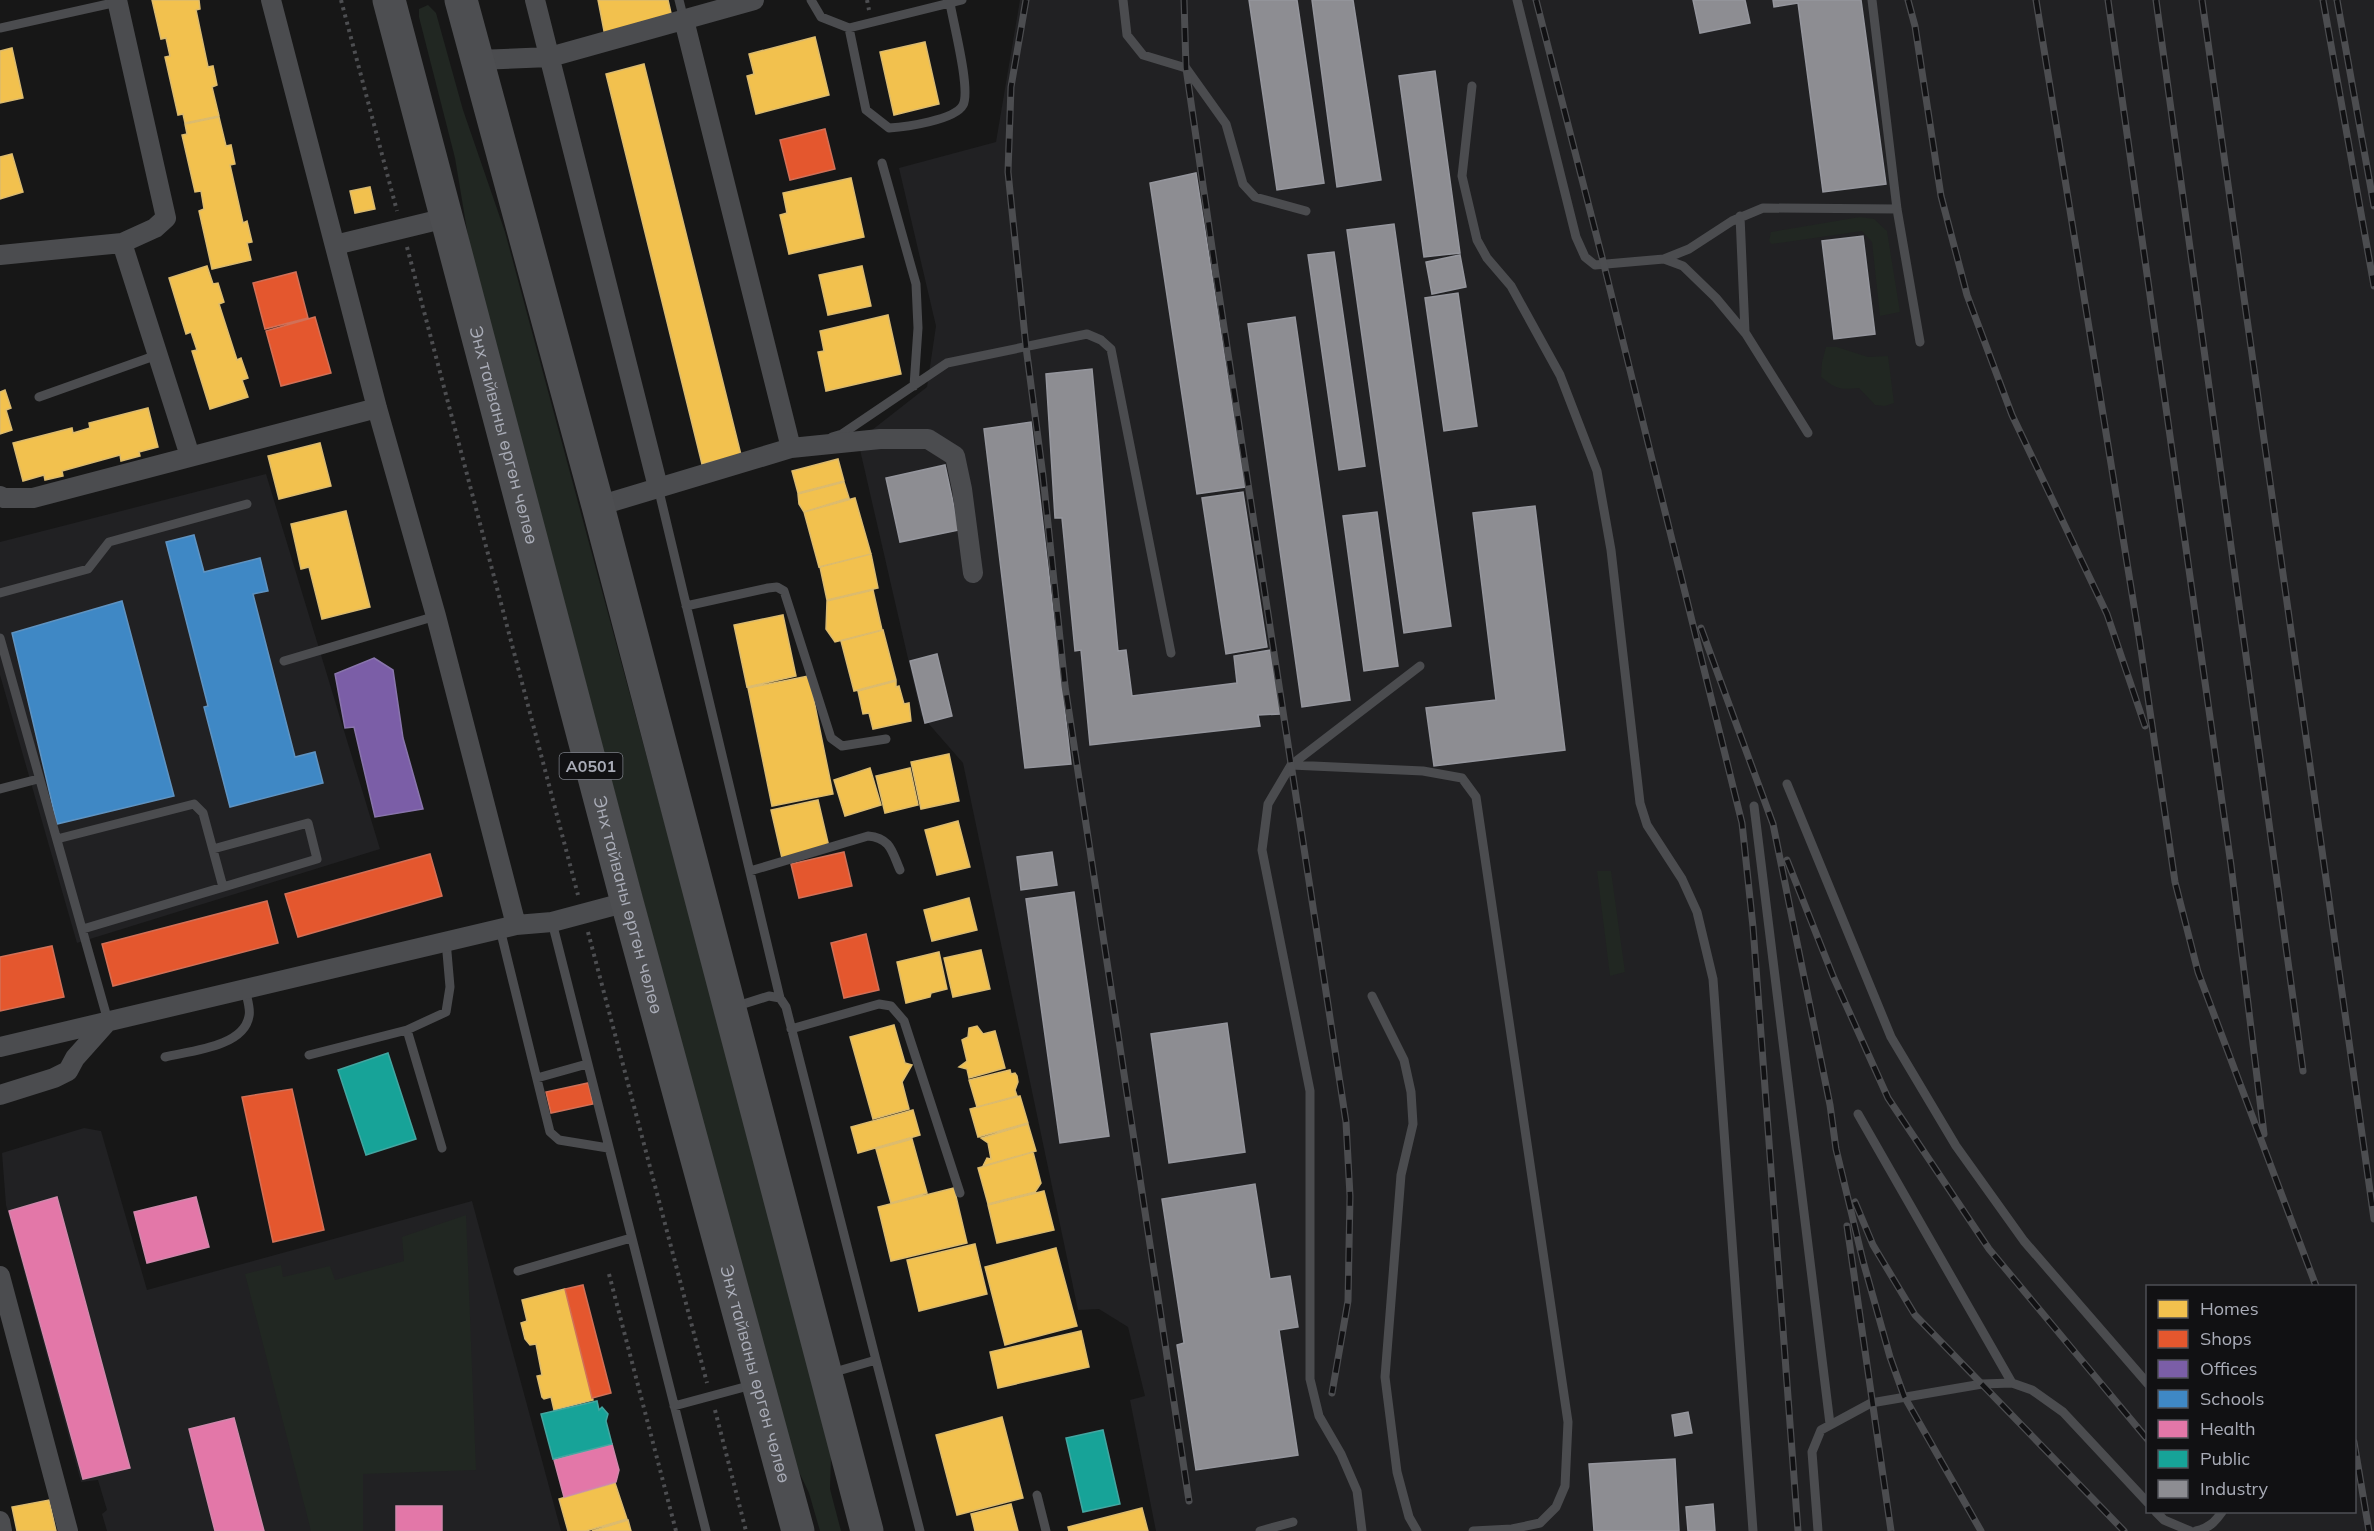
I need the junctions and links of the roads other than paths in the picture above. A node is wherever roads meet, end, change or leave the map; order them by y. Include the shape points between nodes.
1 (271, 0) edge
2 (389, 0) edge
3 (461, 0) edge
4 (535, 0) edge
5 (679, 0) edge
6 (754, 0) edge
7 (811, 0) edge
8 (962, 0) edge
9 (1123, 0) edge
10 (1517, 0) edge
11 (1872, 0) edge
12 (117, 1) edge
13 (950, 3) junction
14 (684, 20) junction
15 (0, 28) edge
16 (849, 28) junction
17 (550, 57) junction
18 (477, 60) junction
19 (1472, 86) dead end
20 (882, 163) dead end
21 (1897, 209) junction
22 (1306, 211) dead end
23 (1740, 216) junction
24 (446, 218) junction
25 (122, 243) junction
26 (335, 245) junction
27 (0, 255) edge
28 (1664, 259) junction
29 (1745, 332) junction
30 (1920, 342) dead end
31 (158, 355) junction
32 (914, 386) junction
33 (39, 397) dead end
34 (377, 408) junction
35 (1808, 433) dead end
36 (791, 448) junction
37 (190, 456) junction
38 (658, 487) junction
39 (0, 496) edge
40 (247, 504) dead end
41 (598, 506) junction
42 (973, 573) dead end
43 (0, 593) edge
44 (686, 606) junction
45 (436, 616) junction
46 (0, 639) edge
47 (1171, 653) dead end
48 (284, 661) dead end
49 (1420, 666) dead end
50 (886, 739) dead end
51 (1291, 765) junction
52 (38, 779) junction
53 (1786, 784) dead end
54 (0, 789) edge
55 (1754, 806) dead end
56 (57, 839) junction
57 (213, 849) junction
58 (900, 870) dead end
59 (750, 871) junction
60 (223, 887) junction
61 (627, 902) junction
62 (552, 922) junction
63 (508, 927) junction
64 (83, 928) junction
65 (446, 941) junction
66 (245, 988) junction
67 (1372, 996) dead end
68 (780, 998) junction
69 (729, 1009) junction
70 (108, 1021) junction
71 (791, 1029) junction
72 (406, 1030) junction
73 (0, 1047) edge
74 (309, 1055) dead end
75 (165, 1057) dead end
76 (587, 1064) junction
77 (537, 1078) junction
78 (0, 1095) edge
79 (1858, 1114) dead end
80 (442, 1148) dead end
81 (608, 1148) junction
82 (960, 1193) dead end
83 (631, 1238) junction
84 (518, 1271) dead end
85 (0, 1276) edge
86 (876, 1360) junction
87 (825, 1374) junction
88 (2146, 1382) edge
89 (2012, 1383) junction
90 (757, 1384) junction
91 (674, 1406) junction
92 (1830, 1424) junction
93 (1036, 1496) dead end
94 (2146, 1501) edge
95 (2157, 1513) edge
96 (2221, 1513) edge
97 (0, 1521) edge
98 (1293, 1522) dead end
99 (864, 1527) edge
100 (2, 1531) edge
101 (68, 1531) edge
102 (706, 1531) edge
103 (798, 1531) edge
104 (920, 1531) edge
105 (1046, 1531) edge
106 (1260, 1531) edge
107 (1362, 1531) edge
108 (1417, 1531) edge
109 (1473, 1531) edge
110 (1753, 1531) edge
111 (1818, 1531) edge
112 (2190, 1531) edge
113 (2196, 1531) edge

1 - 26 street
2 - 24 highway, Энх тайваны өргөн чөлөө / A0501
3 - 18 highway
4 - 17 street
5 - 14 lane
6 - 14 street
7 - 16 lane via 821,17
8 - 13 lane
9 - 22 lane via 1127,35 1143,55 1186,68 1226,124 1243,184 1255,197
10 - 28 lane via 1576,237 1585,257 1595,265
11 - 21 lane
12 - 15 lane
12 - 25 street via 166,218 155,228
13 - 16 lane
13 - 16 lane via 965,86 963,104 953,114 906,127 889,128 866,110
14 - 17 street
14 - 36 street
17 - 18 street
17 - 38 street
18 - 41 highway
19 - 110 lane via 1461,176 1477,240 1511,286 1560,375 1597,471 1611,550 1640,803 1647,825 1682,879 1697,912 1713,979
20 - 32 lane via 916,284
21 - 23 lane via 1763,208
21 - 30 lane
23 - 28 lane via 1689,249
23 - 29 lane
24 - 26 street
24 - 61 highway, Энх тайваны өргөн чөлөө / A0501
25 - 27 street
25 - 31 street
26 - 34 street
28 - 29 lane via 1683,266
29 - 35 lane
31 - 33 lane
31 - 37 street
32 - 36 lane via 842,434
32 - 47 lane via 947,363 1087,334 1111,349
34 - 37 street
34 - 45 street
36 - 38 street
36 - 42 street via 928,438 955,456
37 - 39 street via 33,498
38 - 41 street
38 - 44 lane
40 - 43 lane via 109,542 88,569
41 - 69 highway
44 - 50 lane via 768,588 784,591 831,738 842,746
44 - 59 lane
45 - 48 lane
45 - 63 street
46 - 52 lane
49 - 51 lane
51 - 107 lane via 1268,804 1262,850 1310,1091 1310,1379 1319,1416 1357,1491
51 - 109 lane via 1423,771 1462,778 1476,797 1568,1422 1565,1486 1556,1507 1539,1523
52 - 54 lane
52 - 56 lane
53 - 88 lane via 1891,1037 1950,1136 2024,1241
55 - 92 lane
56 - 57 lane via 194,804 203,813
56 - 64 lane
57 - 60 lane
57 - 60 lane via 308,823 317,859
58 - 59 lane via 887,842 868,836
59 - 68 lane
60 - 64 lane
61 - 62 street
61 - 90 highway, Энх тайваны өргөн чөлөө / A0501
62 - 63 street
62 - 76 lane
63 - 65 street
63 - 77 lane
64 - 70 lane
65 - 66 street
65 - 72 lane via 450,987 446,1012
66 - 70 street
66 - 75 lane via 249,1015 244,1028 228,1042
67 - 108 lane via 1404,1060 1411,1092 1413,1124 1401,1175 1385,1377 1397,1472 1409,1517
68 - 69 lane via 769,996
68 - 71 lane
69 - 87 highway
70 - 73 street
70 - 78 street via 68,1071
71 - 82 lane via 879,1004 891,1006 904,1021
71 - 86 lane
72 - 74 lane
72 - 80 lane
76 - 77 lane
76 - 81 lane
77 - 81 lane via 550,1132 559,1140
79 - 89 lane
81 - 83 lane
83 - 84 lane
83 - 91 lane
85 - 101 street
86 - 87 lane
86 - 104 lane
87 - 99 highway
89 - 92 lane via 1982,1384 1871,1403
89 - 94 lane via 2032,1390 2062,1412
90 - 91 lane
90 - 103 highway, Энх тайваны өргөн чөлөө / A0501
91 - 102 lane
92 - 111 lane via 1821,1430 1812,1452
93 - 105 lane
95 - 112 lane
96 - 113 lane via 2215,1523
97 - 100 street
98 - 106 lane

